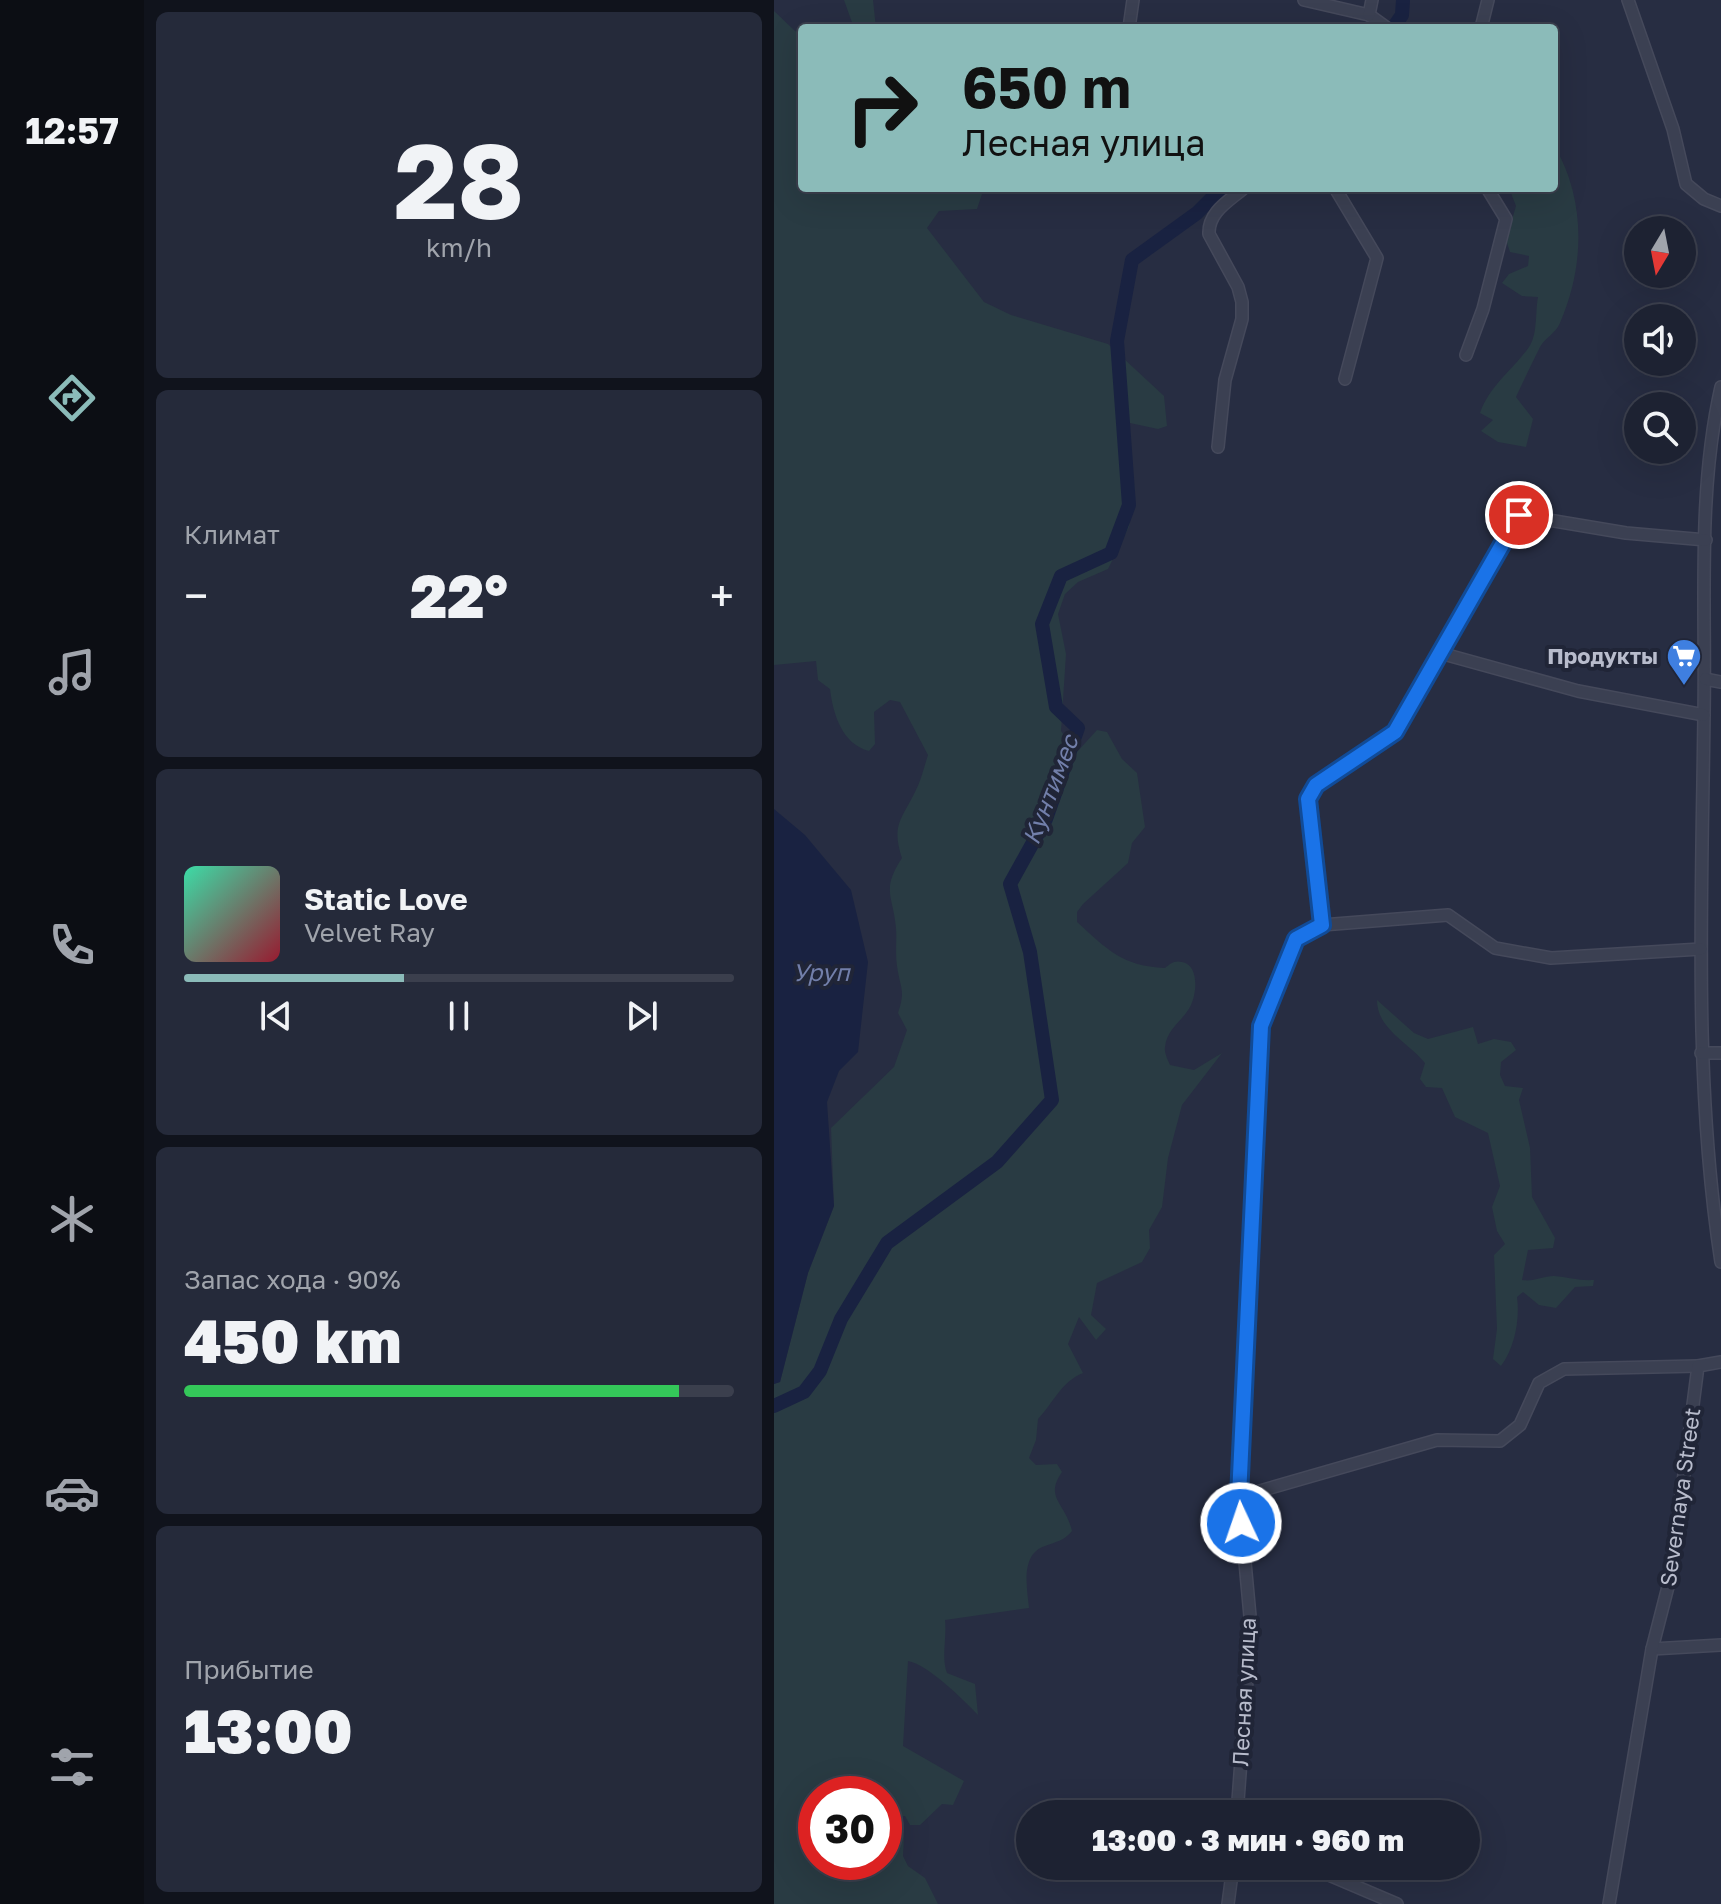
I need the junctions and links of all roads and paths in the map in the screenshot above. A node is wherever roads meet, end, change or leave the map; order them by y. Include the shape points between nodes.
1 (1133, 0) edge
2 (1304, 0) edge
3 (1372, 0) edge
4 (1488, 0) edge
5 (1628, 0) edge
6 (1369, 15) junction
7 (1130, 24) edge
8 (1381, 24) edge
9 (1482, 24) edge
10 (1239, 192) edge
11 (1337, 192) edge
12 (1489, 192) edge
13 (1721, 206) edge
14 (1466, 355) dead end
15 (1345, 379) dead end
16 (1721, 387) edge
17 (1218, 447) dead end
18 (1706, 540) junction
19 (1440, 653) junction
20 (1705, 679) junction
21 (1721, 682) edge
22 (1704, 715) junction
23 (1322, 925) junction
24 (1701, 949) junction
25 (1701, 1053) junction
26 (1721, 1053) edge
27 (1721, 1262) edge
28 (1721, 1362) edge
29 (1698, 1366) junction
30 (1239, 1497) junction
31 (1721, 1645) edge
32 (1652, 1649) junction
33 (1238, 1800) edge
34 (1231, 1880) edge
35 (1341, 1880) edge
36 (1228, 1904) edge
37 (1397, 1904) edge
38 (1609, 1904) edge

1 - 7 street
2 - 6 street
3 - 6 street
4 - 9 street
5 - 13 street via 1673,129 1686,184
6 - 8 street
10 - 17 street via 1208,224 1242,302 1225,380
11 - 15 street via 1377,258
12 - 14 street via 1506,219
16 - 18 street
18 - 19 street via 1519,515
18 - 20 street
19 - 22 street via 1578,691
19 - 23 street via 1395,732 1316,785 1308,799
20 - 21 street
20 - 22 street
22 - 24 street
23 - 24 street via 1448,915 1495,948 1551,958
23 - 30 street, Лесная улица via 1296,939 1261,1026
24 - 25 street
25 - 26 street
25 - 27 street
28 - 29 street
29 - 30 street via 1564,1369 1539,1383 1520,1425 1500,1441 1437,1440
29 - 32 street, Severnaya Street via 1671,1575
30 - 33 street, Лесная улица via 1251,1627
31 - 32 street
32 - 38 street, Severnaya Street
34 - 36 street
35 - 37 street

